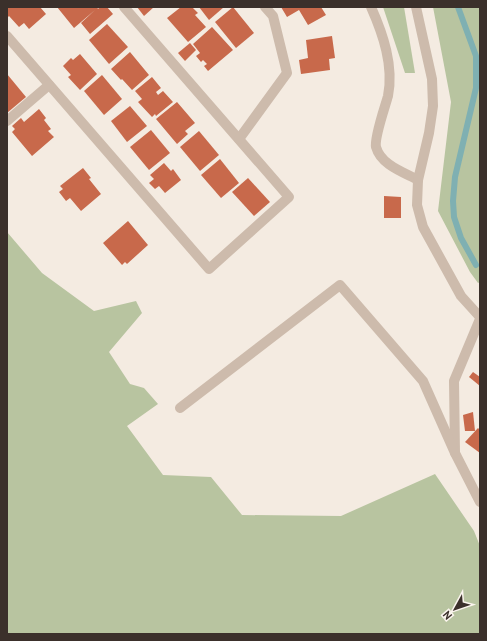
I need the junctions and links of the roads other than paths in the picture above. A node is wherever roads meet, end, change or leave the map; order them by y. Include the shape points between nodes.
1 (124, 7) edge
2 (265, 7) edge
3 (371, 7) edge
4 (416, 7) edge
5 (7, 36) edge
6 (50, 85) junction
7 (7, 121) edge
8 (239, 139) junction
9 (418, 180) junction
10 (480, 318) edge
11 (180, 408) dead end
12 (455, 453) junction
13 (480, 502) edge

1 - 8 street
2 - 8 street via 273,16 287,72
3 - 9 street via 382,34 389,68 388,94 376,146 382,159
4 - 9 street via 432,79 433,106
5 - 6 street
6 - 7 street
6 - 8 street via 209,269 288,197
9 - 10 street via 417,206 423,227 461,296
10 - 12 street via 454,381
11 - 12 street via 340,285 423,381
12 - 13 street

